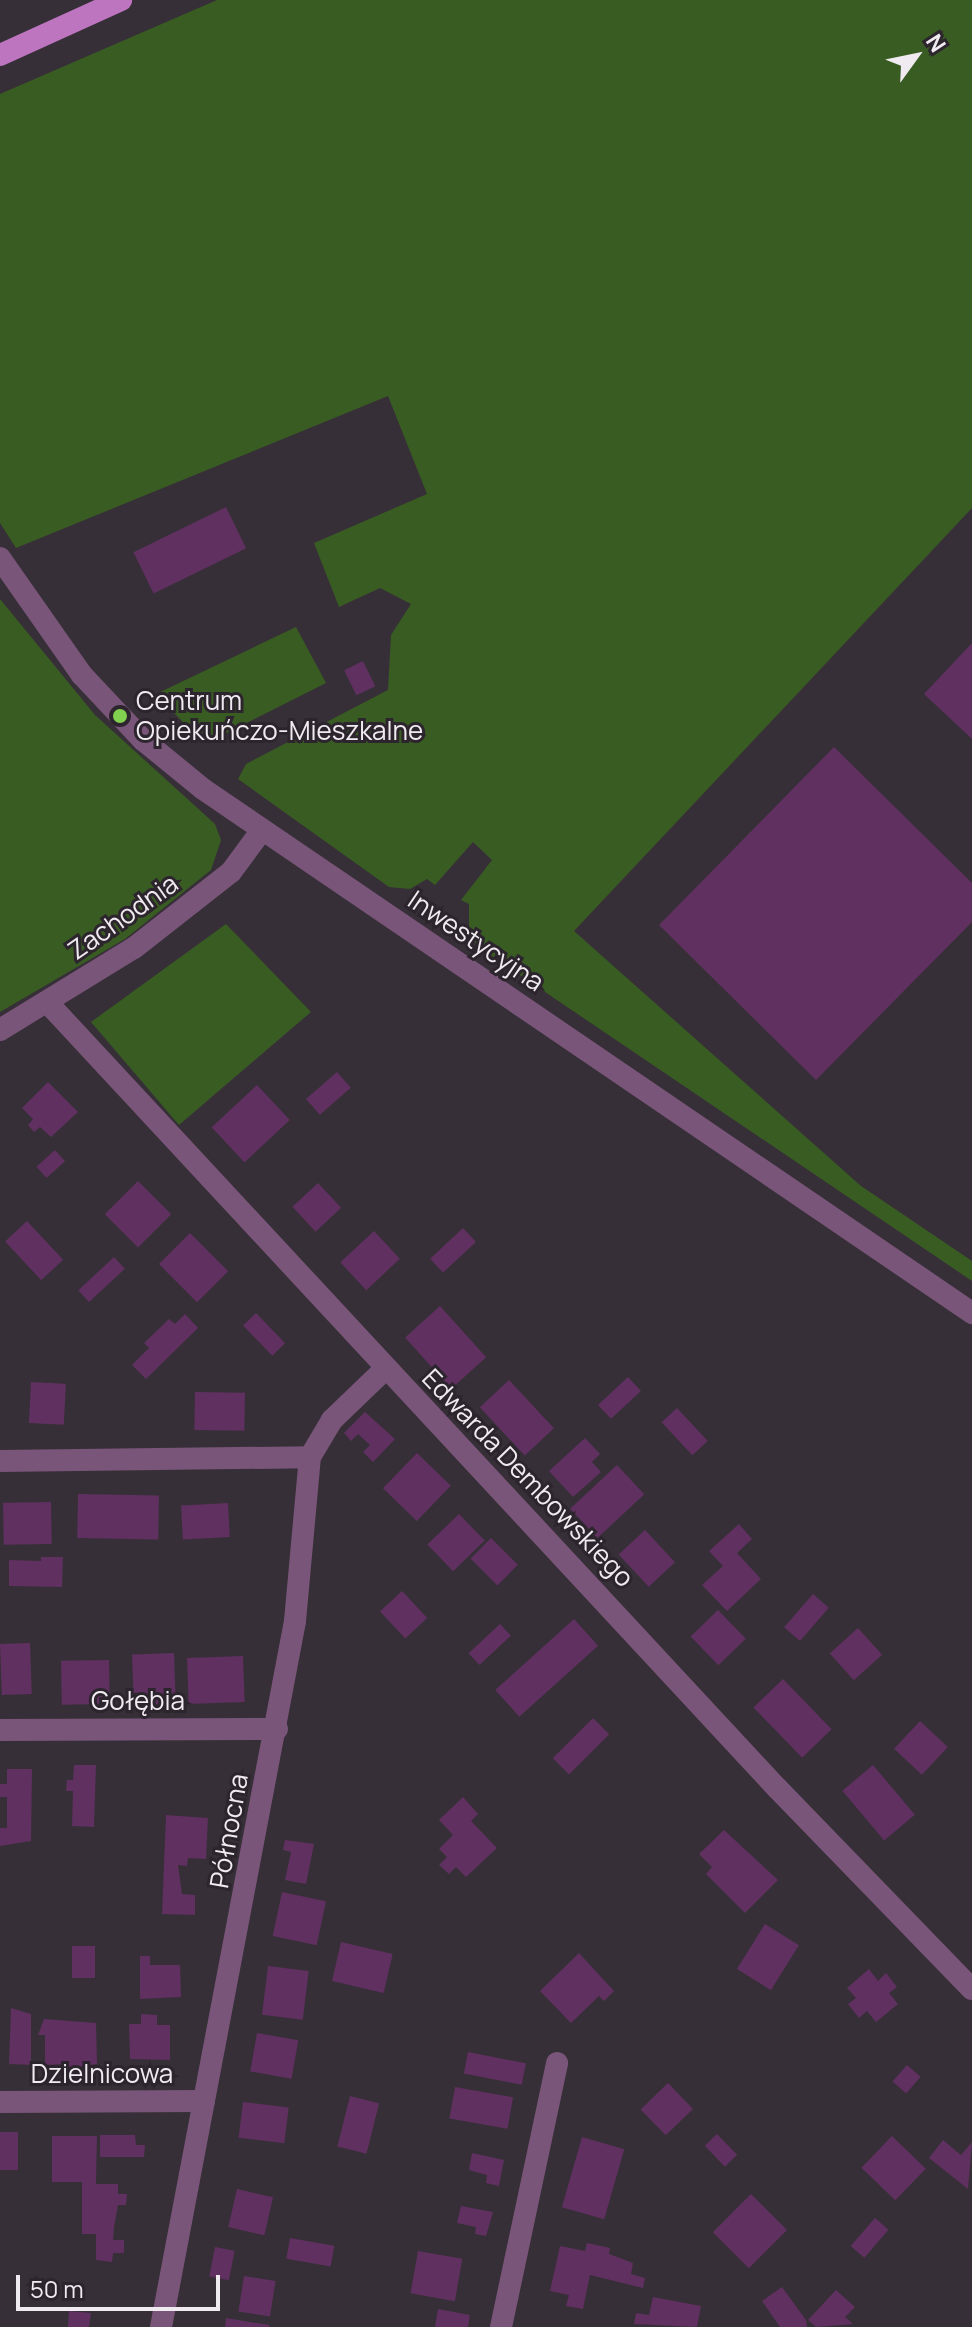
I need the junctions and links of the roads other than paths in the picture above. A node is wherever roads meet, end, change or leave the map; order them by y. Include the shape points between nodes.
1 (121, 0) edge
2 (0, 55) edge
3 (0, 558) edge
4 (262, 830) junction
5 (47, 1002) junction
6 (0, 1030) edge
7 (972, 1313) edge
8 (386, 1368) junction
9 (310, 1457) junction
10 (0, 1461) edge
11 (277, 1729) junction
12 (0, 1730) edge
13 (972, 1989) edge
14 (557, 2063) dead end
15 (204, 2101) junction
16 (0, 2102) edge
17 (161, 2327) edge
18 (501, 2327) edge

1 - 2 main road
3 - 4 street, Inwestycyjna via 37,616 120,716 203,789
4 - 5 street, Zachodnia via 231,872 134,948
4 - 7 street, Inwestycyjna
5 - 6 street, Zachodnia
5 - 8 street, Edwarda Dembowskiego
8 - 9 street, Północna via 332,1420
8 - 13 street, Edwarda Dembowskiego
9 - 10 street
9 - 11 street, Północna via 295,1621
11 - 12 street, Gołębia
11 - 15 street, Północna
14 - 18 street
15 - 16 street, Dzielnicowa
15 - 17 street, Północna

